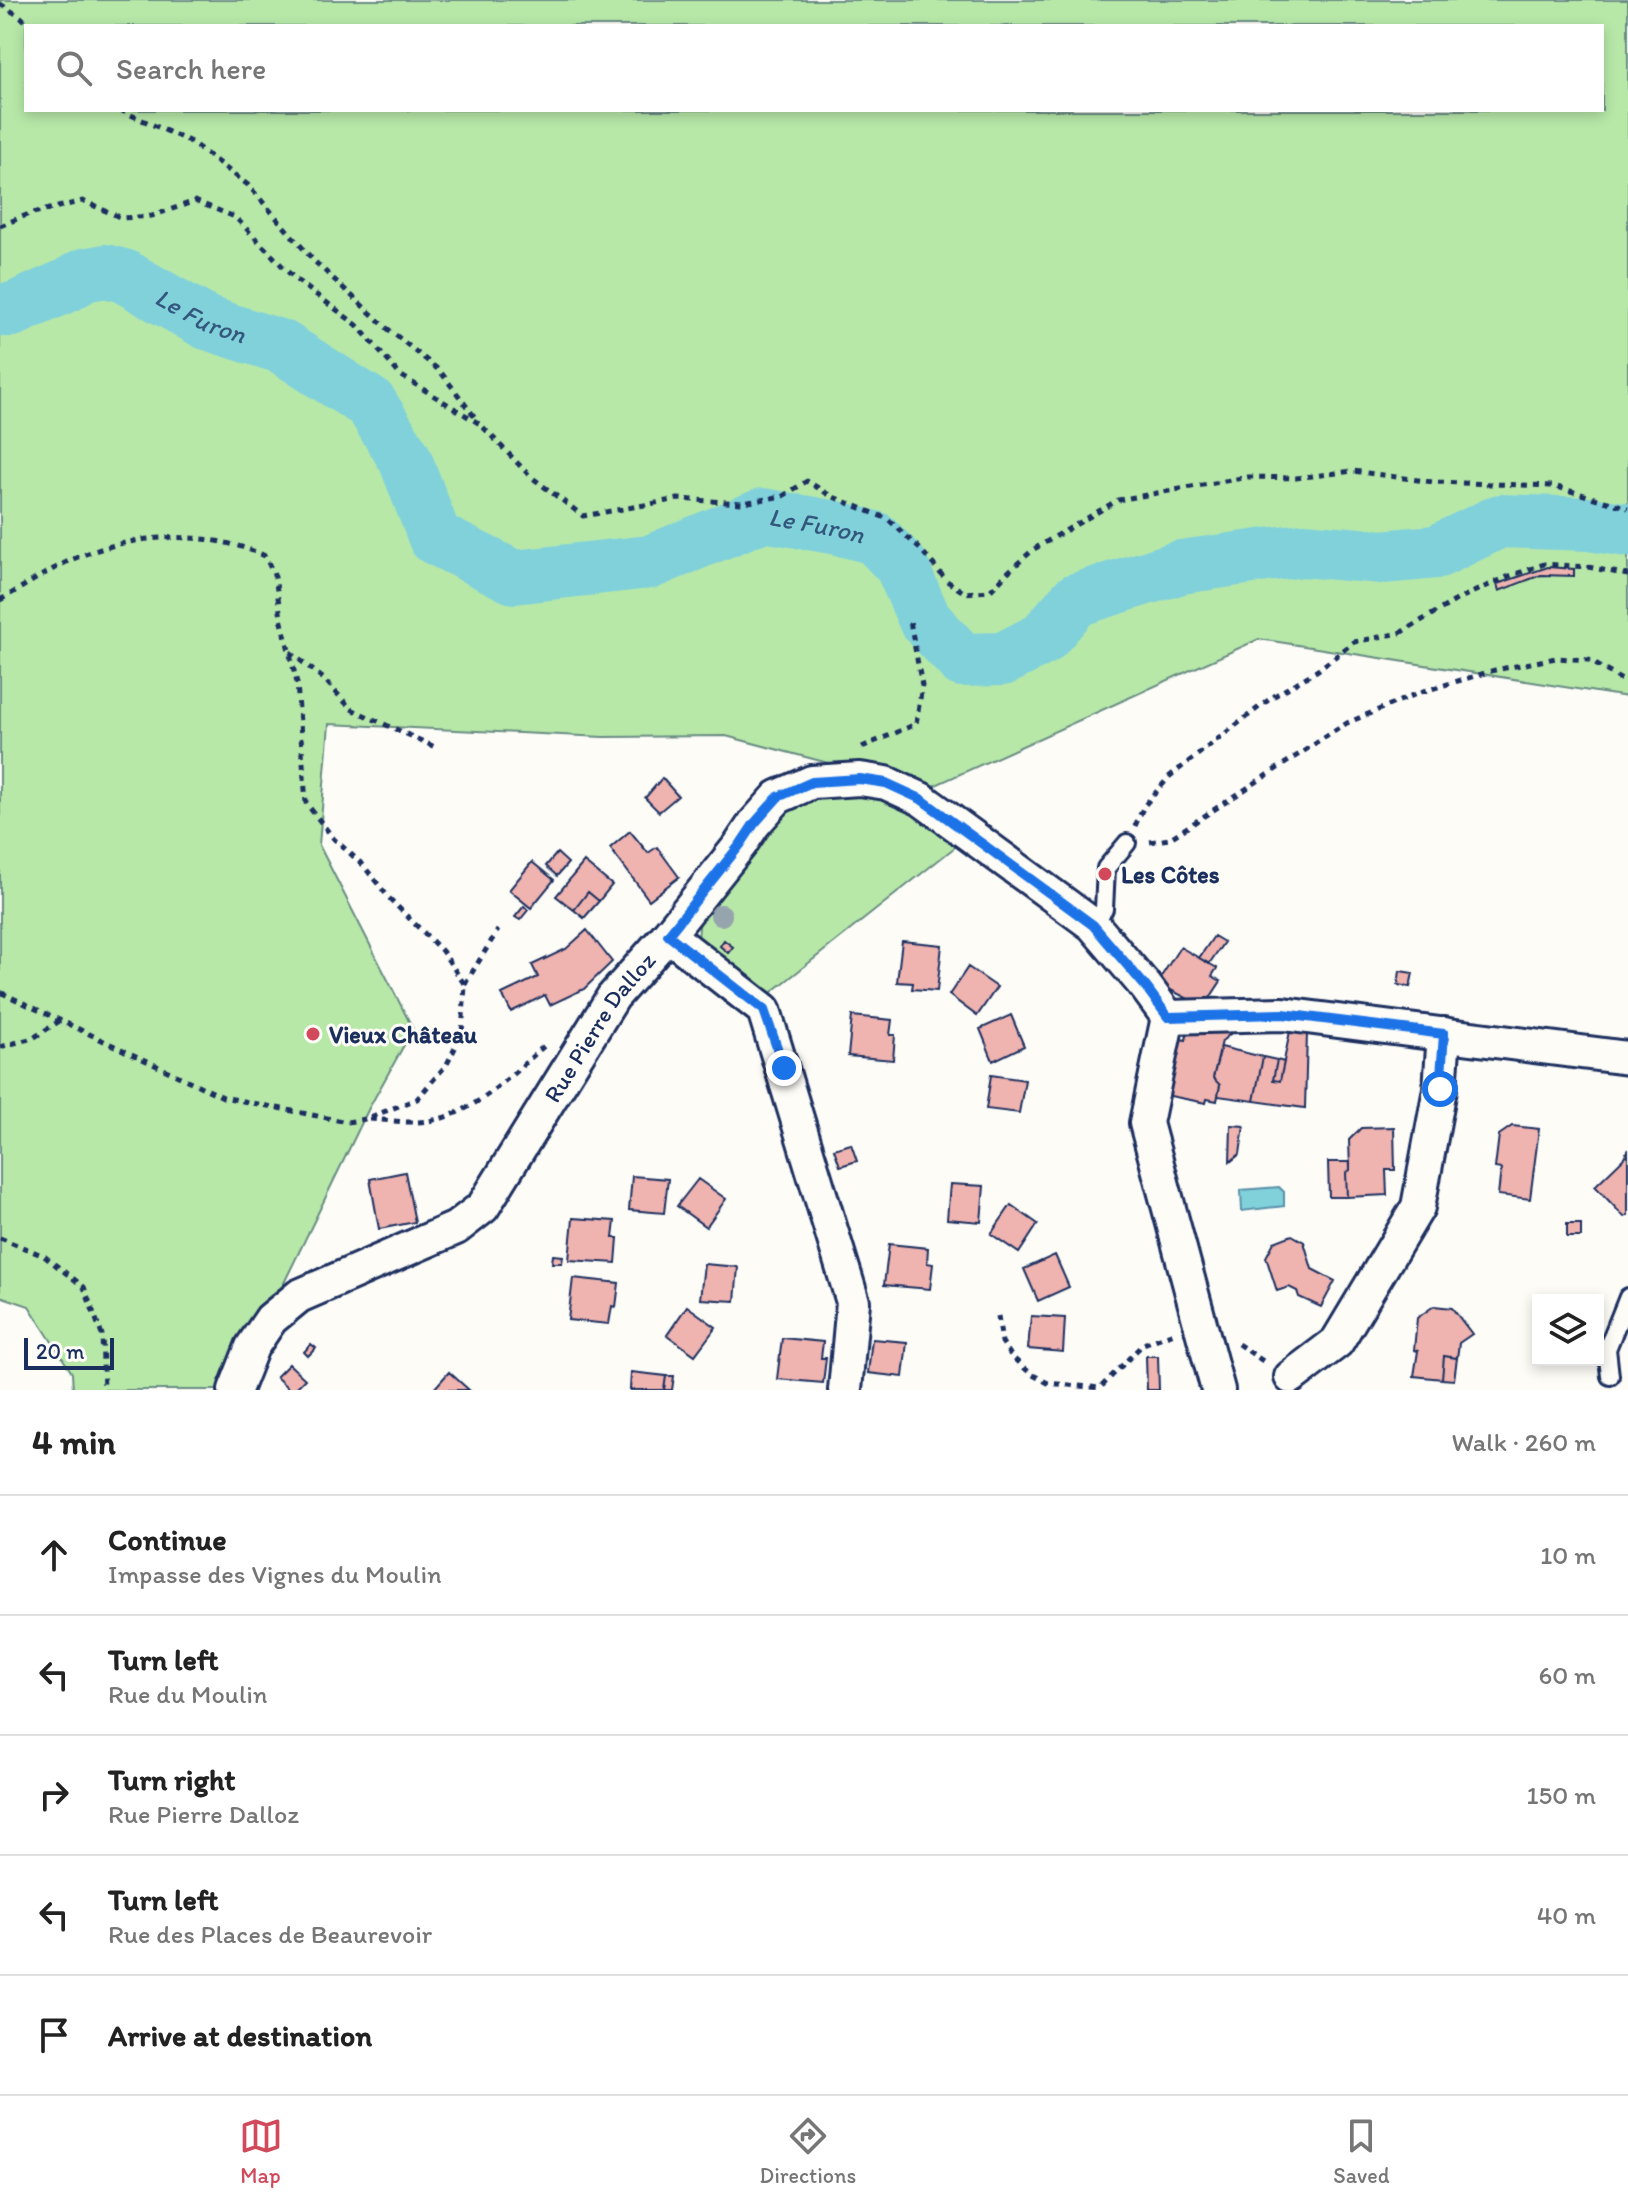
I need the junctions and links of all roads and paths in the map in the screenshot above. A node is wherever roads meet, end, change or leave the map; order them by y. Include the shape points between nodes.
1 (0, 4) edge
2 (29, 24) edge
3 (124, 112) edge
4 (0, 226) edge
5 (480, 424) junction
6 (1628, 508) edge
7 (1628, 575) edge
8 (0, 600) edge
9 (910, 621) dead end
10 (289, 652) junction
11 (1628, 684) edge
12 (435, 747) dead end
13 (853, 751) dead end
14 (1127, 843) junction
15 (1093, 925) junction
16 (498, 930) dead end
17 (668, 935) junction
18 (465, 985) junction
19 (0, 992) edge
20 (1168, 1017) junction
21 (62, 1020) junction
22 (1444, 1034) junction
23 (547, 1043) dead end
24 (0, 1047) edge
25 (1628, 1058) edge
26 (365, 1119) junction
27 (0, 1238) edge
28 (1628, 1297) edge
29 (998, 1316) dead end
30 (1143, 1344) dead end
31 (1610, 1376) dead end
32 (1291, 1377) dead end
33 (241, 1389) edge
34 (104, 1390) edge
35 (845, 1390) edge
36 (1218, 1390) edge

1 - 2 path
3 - 5 path via 191,142 248,185 314,261 440,371
4 - 5 path via 83,201 122,218 152,216 195,201 235,217 295,279 357,325 400,375
5 - 6 path via 530,476 583,516 678,499 743,503 783,496 807,481 888,519 965,593 990,591 1034,549 1118,500 1248,477 1353,471 1433,482 1554,486
7 - 14 path via 1544,564 1460,598 1400,633 1354,642 1170,776 1144,806
8 - 10 path via 81,555 128,541 208,539 265,556 275,577
9 - 13 path via 922,686 916,724
10 - 12 path via 351,709
10 - 18 path via 297,683 306,803 442,951
11 - 14 path via 1589,660 1556,658 1421,692 1347,723 1169,839
14 - 15 lane via 1106,868 1104,909
15 - 17 street, Rue Pierre Dalloz via 921,799 886,783 860,779 812,782 778,797
15 - 20 street, Rue Pierre Dalloz
16 - 18 path
17 - 33 street, Rue Pierre Dalloz via 613,997 483,1207 456,1228 299,1296 271,1319 252,1347
17 - 35 street via 764,1010 853,1302
18 - 26 path via 462,1034 447,1064 417,1099
19 - 21 path
20 - 22 street via 1283,1014
20 - 36 street via 1146,1123
21 - 24 path via 33,1038
21 - 26 path via 223,1097 347,1122
22 - 25 street
22 - 32 street via 1440,1089 1418,1207 1337,1342
23 - 26 path via 500,1085 460,1111 428,1121
27 - 34 path via 44,1256 84,1287 102,1335
28 - 31 lane via 1607,1349
29 - 30 path via 1002,1342 1012,1357 1048,1383 1100,1388

